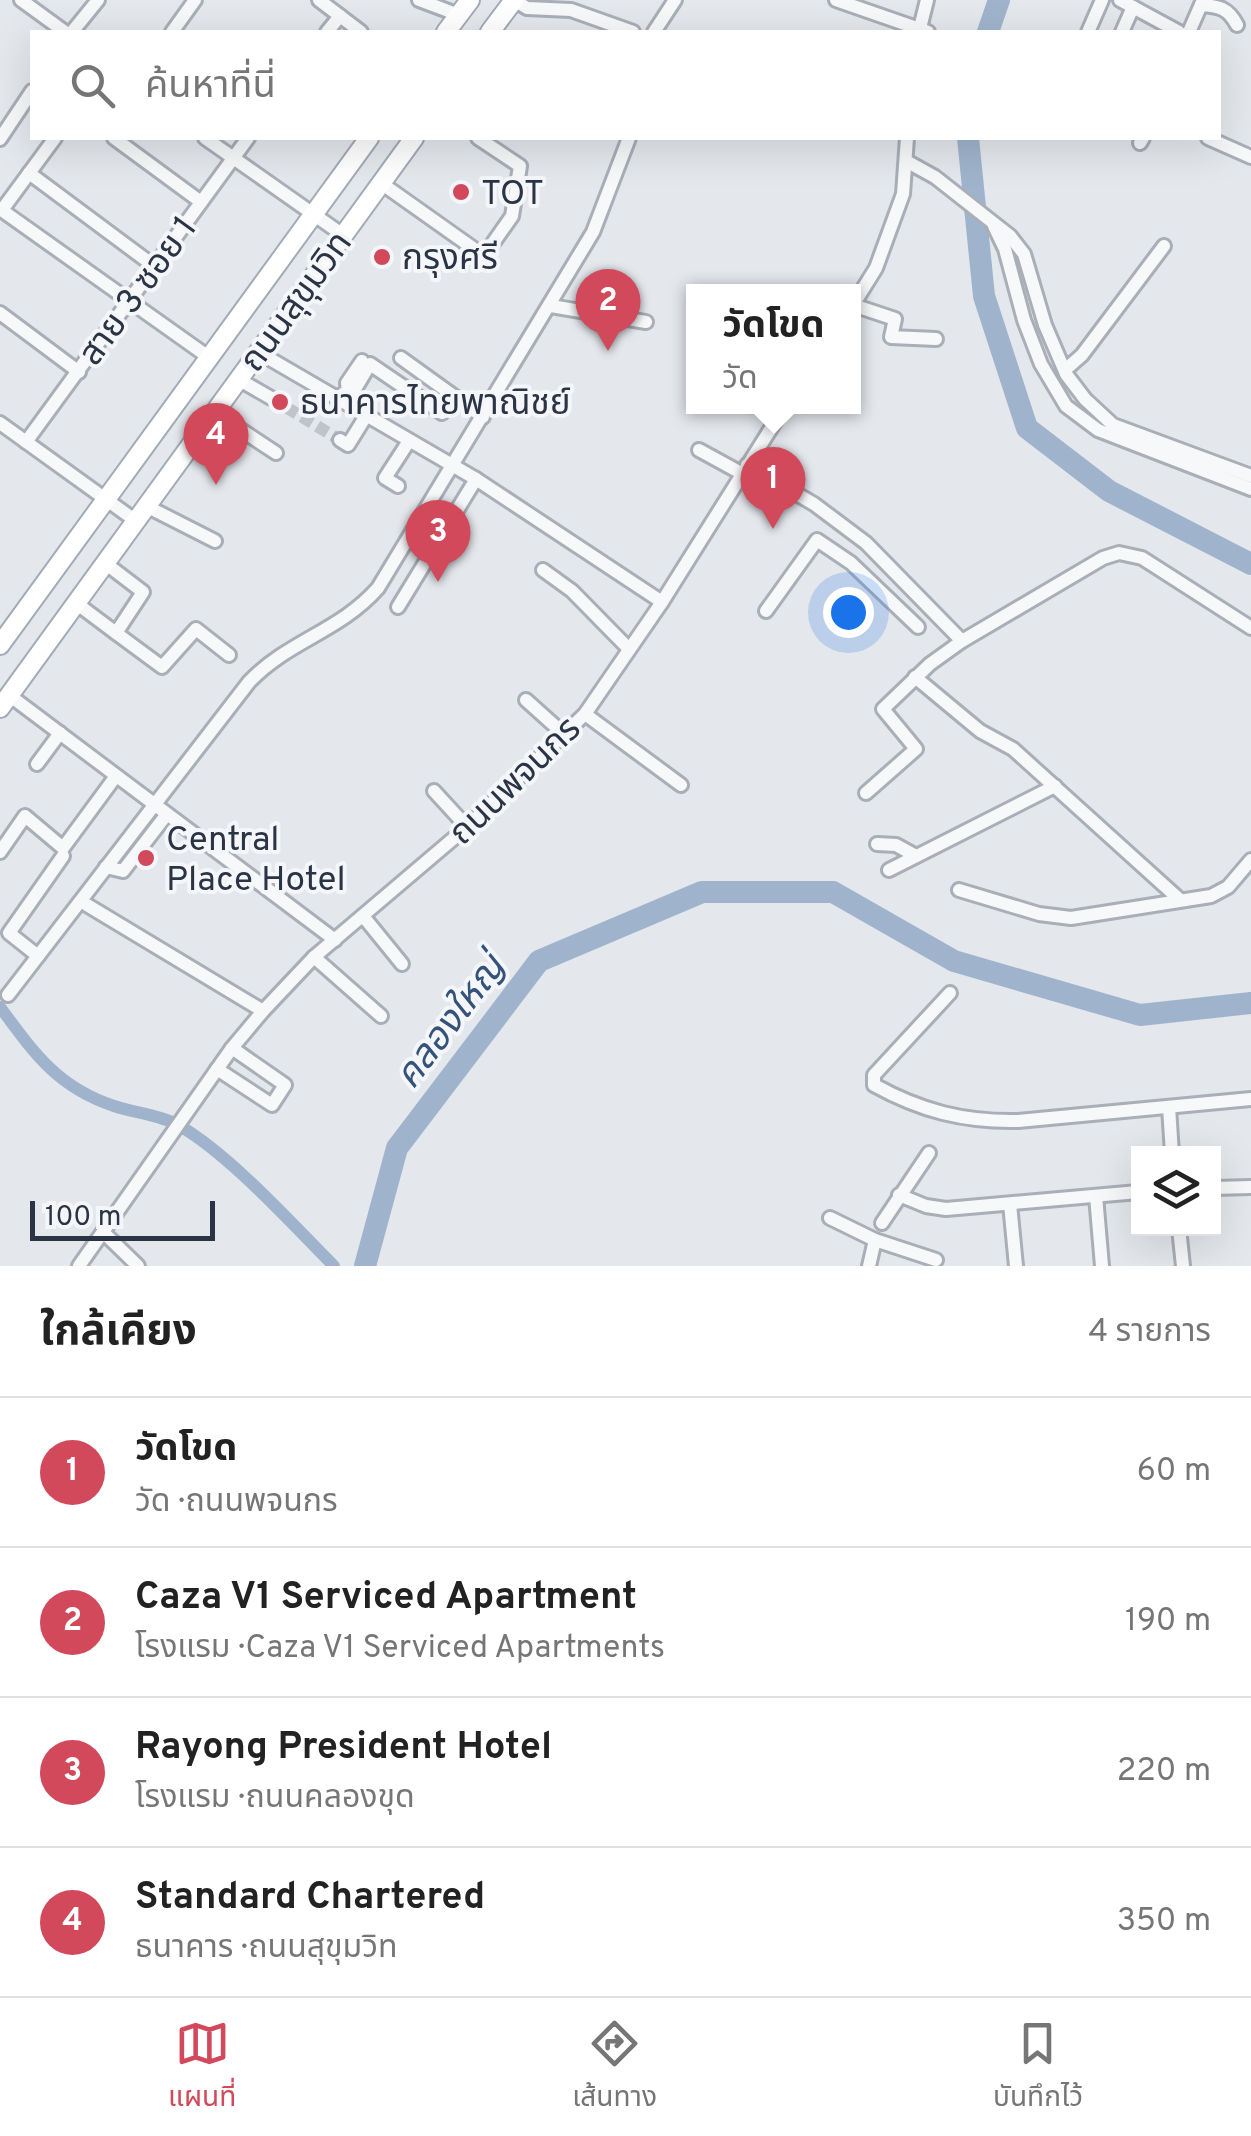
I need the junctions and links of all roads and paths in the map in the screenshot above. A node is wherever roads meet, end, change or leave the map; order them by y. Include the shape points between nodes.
1 (21, 0) edge
2 (195, 0) edge
3 (319, 0) edge
4 (419, 0) edge
5 (514, 0) edge
6 (675, 0) edge
7 (836, 0) edge
8 (927, 0) edge
9 (1102, 0) edge
10 (91, 2) edge
11 (1202, 2) edge
12 (1126, 4) edge
13 (464, 7) edge
14 (340, 16) junction
15 (1237, 25) dead end
16 (66, 30) edge
17 (70, 30) edge
18 (173, 30) edge
19 (329, 30) edge
20 (359, 30) edge
21 (447, 30) edge
22 (492, 30) edge
23 (627, 30) edge
24 (655, 30) edge
25 (919, 30) edge
26 (922, 30) edge
27 (1089, 30) edge
28 (1122, 30) edge
29 (1175, 30) edge
30 (1190, 30) edge
31 (30, 94) edge
32 (0, 139) edge
33 (54, 140) edge
34 (117, 140) edge
35 (208, 140) edge
36 (246, 140) edge
37 (368, 140) edge
38 (412, 140) edge
39 (481, 140) edge
40 (628, 140) edge
41 (907, 140) edge
42 (1213, 140) edge
43 (1251, 157) edge
44 (232, 158) junction
45 (906, 161) junction
46 (28, 174) junction
47 (381, 182) junction
48 (201, 202) junction
49 (1, 210) edge
50 (313, 215) junction
51 (987, 216) junction
52 (343, 235) junction
53 (1164, 246) dead end
54 (154, 266) junction
55 (861, 292) edge
56 (129, 302) junction
57 (1038, 302) junction
58 (551, 306) junction
59 (1020, 306) junction
60 (861, 308) edge
61 (0, 313) edge
62 (646, 322) dead end
63 (936, 339) dead end
64 (258, 352) junction
65 (208, 356) junction
66 (401, 358) dead end
67 (362, 360) dead end
68 (1065, 370) junction
69 (79, 372) junction
70 (238, 379) junction
71 (343, 394) junction
72 (271, 398) tunnel mouth
73 (214, 412) junction
74 (442, 413) dead end
75 (781, 414) edge
76 (366, 416) junction
77 (483, 417) junction
78 (0, 424) edge
79 (340, 440) dead end
80 (409, 441) junction
81 (26, 442) junction
82 (699, 450) dead end
83 (276, 453) dead end
84 (452, 465) junction
85 (744, 469) junction
86 (1251, 476) edge
87 (476, 479) junction
88 (398, 486) dead end
89 (1251, 489) edge
90 (105, 498) junction
91 (141, 513) junction
92 (417, 523) junction
93 (441, 537) junction
94 (214, 541) dead end
95 (866, 543) junction
96 (105, 563) junction
97 (851, 564) junction
98 (543, 570) dead end
99 (662, 602) junction
100 (76, 603) junction
101 (398, 607) dead end
102 (766, 611) dead end
103 (918, 627) dead end
104 (1251, 628) edge
105 (116, 633) junction
106 (3, 635) edge
107 (962, 641) junction
108 (630, 649) junction
109 (230, 655) dead end
110 (915, 677) junction
111 (526, 700) dead end
112 (5, 701) edge
113 (585, 714) junction
114 (60, 733) junction
115 (565, 735) junction
116 (37, 764) dead end
117 (116, 776) junction
118 (681, 786) dead end
119 (1055, 786) junction
120 (434, 791) dead end
121 (866, 793) dead end
122 (154, 805) junction
123 (167, 814) junction
124 (467, 828) junction
125 (878, 844) dead end
126 (0, 852) edge
127 (63, 856) dead end
128 (916, 856) junction
129 (1251, 860) edge
130 (106, 867) junction
131 (888, 870) dead end
132 (959, 890) dead end
133 (1179, 898) junction
134 (87, 905) dead end
135 (363, 916) junction
136 (334, 940) junction
137 (38, 956) junction
138 (314, 957) junction
139 (402, 964) dead end
140 (950, 994) dead end
141 (8, 995) dead end
142 (264, 1011) junction
143 (381, 1016) dead end
144 (232, 1048) junction
145 (216, 1069) junction
146 (1251, 1100) edge
147 (1169, 1107) junction
148 (1171, 1146) edge
149 (928, 1153) dead end
150 (1251, 1187) edge
151 (1221, 1188) edge
152 (1131, 1193) edge
153 (899, 1196) junction
154 (1096, 1196) junction
155 (1010, 1204) junction
156 (830, 1218) dead end
157 (882, 1223) dead end
158 (103, 1232) junction
159 (1180, 1236) edge
160 (875, 1240) junction
161 (936, 1260) dead end
162 (79, 1266) edge
163 (138, 1266) edge
164 (869, 1266) edge
165 (1016, 1266) edge
166 (1102, 1266) edge
167 (1183, 1266) edge

1 - 16 street
2 - 18 street
3 - 14 street
4 - 13 street
5 - 22 main road
5 - 23 street
6 - 24 street
7 - 25 street
8 - 26 street
9 - 27 street
10 - 17 street
11 - 15 street via 1231,13
11 - 30 street
12 - 28 street
12 - 29 street
13 - 21 main road
14 - 19 street
14 - 20 street
31 - 32 street
33 - 46 street
34 - 48 street
35 - 44 street
36 - 44 street, สาย 3 ซอย 1
37 - 50 main road, ถนนสุขุมวิท
38 - 47 main road, ถนนสุขุมวิท
39 - 47 street via 520,166 512,216 484,256
40 - 58 street via 593,232
41 - 45 street
42 - 43 street
44 - 48 street, สาย 3 ซอย 1
44 - 50 street
45 - 51 street
45 - 55 street via 903,194
46 - 49 street
46 - 54 street
47 - 52 main road, ถนนสุขุมวิท
48 - 54 street, สาย 3 ซอย 1
49 - 56 street
50 - 52 street
50 - 65 main road, ถนนสุขุมวิท
51 - 57 street via 1024,254
51 - 59 street via 1002,241
52 - 64 main road, ถนนสุขุมวิท
53 - 68 street
54 - 56 street, สาย 3 ซอย 1
56 - 65 street
56 - 69 street, สาย 3 ซอย 1
57 - 59 street
57 - 68 street
58 - 62 street
58 - 77 street
59 - 89 street via 1050,380 1086,424
60 - 63 street via 895,319 891,337
61 - 69 street
64 - 70 main road, ถนนสุขุมวิท
64 - 71 street
65 - 90 main road, ถนนสุขุมวิท
66 - 77 street
67 - 71 street
68 - 86 street via 1113,425
69 - 81 street, สาย 3 ซอย 1
70 - 72 street
70 - 73 main road, ถนนสุขุมวิท
71 - 74 street via 355,389 370,364
71 - 76 street
73 - 83 street
73 - 91 main road, ถนนสุขุมวิท
75 - 85 street, ถนนพจนกร
76 - 79 street via 348,445
76 - 80 street
77 - 84 street
78 - 81 street
80 - 84 street
80 - 88 street via 385,478
81 - 90 street
82 - 85 street
84 - 87 street
84 - 92 street
85 - 95 street via 814,504
85 - 99 street, ถนนพจนกร
87 - 93 street
87 - 99 street
90 - 91 street
90 - 106 main road, ถนนสุขุมวิท
91 - 94 street
91 - 96 main road, ถนนสุขุมวิท
92 - 93 street
92 - 122 street via 368,600 267,663
93 - 101 street
95 - 97 street
95 - 107 street
96 - 100 main road, ถนนสุขุมวิท
96 - 105 street via 143,592
97 - 102 street via 816,540
97 - 103 street
98 - 108 street
99 - 108 street, ถนนพจนกร
100 - 105 street
100 - 112 main road, ถนนสุขุมวิท
104 - 107 street via 1142,558 1119,552
105 - 109 street via 162,667 196,629
107 - 110 street
108 - 113 street, ถนนพจนกร
110 - 119 street
110 - 121 street via 883,709 916,749
111 - 115 street
112 - 114 street
113 - 115 street, ถนนพจนกร
113 - 118 street
114 - 116 street
114 - 117 street
115 - 124 street, ถนนพจนกร
117 - 122 street
117 - 126 street via 63,848 25,816
119 - 128 street
119 - 133 street
120 - 124 street
122 - 123 street
122 - 130 street
123 - 130 street via 123,871
123 - 136 street
124 - 135 street, ถนนพจนกร
125 - 128 street
127 - 137 street via 9,933
128 - 131 street
129 - 133 street via 1221,891
130 - 137 street
132 - 133 street via 1070,918
134 - 142 street
135 - 136 street, ถนนพจนกร
135 - 139 street
136 - 138 street, ถนนพจนกร
137 - 141 street
138 - 142 street, ถนนพจนกร
138 - 143 street
140 - 147 street via 874,1074 874,1085 905,1103 985,1121
142 - 144 street, ถนนพจนกร
144 - 145 street, ถนนพจนกร
144 - 145 street via 285,1085 272,1105
145 - 158 street, ถนนพจนกร
146 - 147 street
147 - 148 street
149 - 153 street
150 - 151 street
152 - 154 street
153 - 155 street via 926,1206
153 - 157 street
154 - 155 street
154 - 166 street
155 - 165 street
156 - 160 street
158 - 162 street, ถนนพจนกร
158 - 163 street
159 - 167 street
160 - 161 street
160 - 164 street

